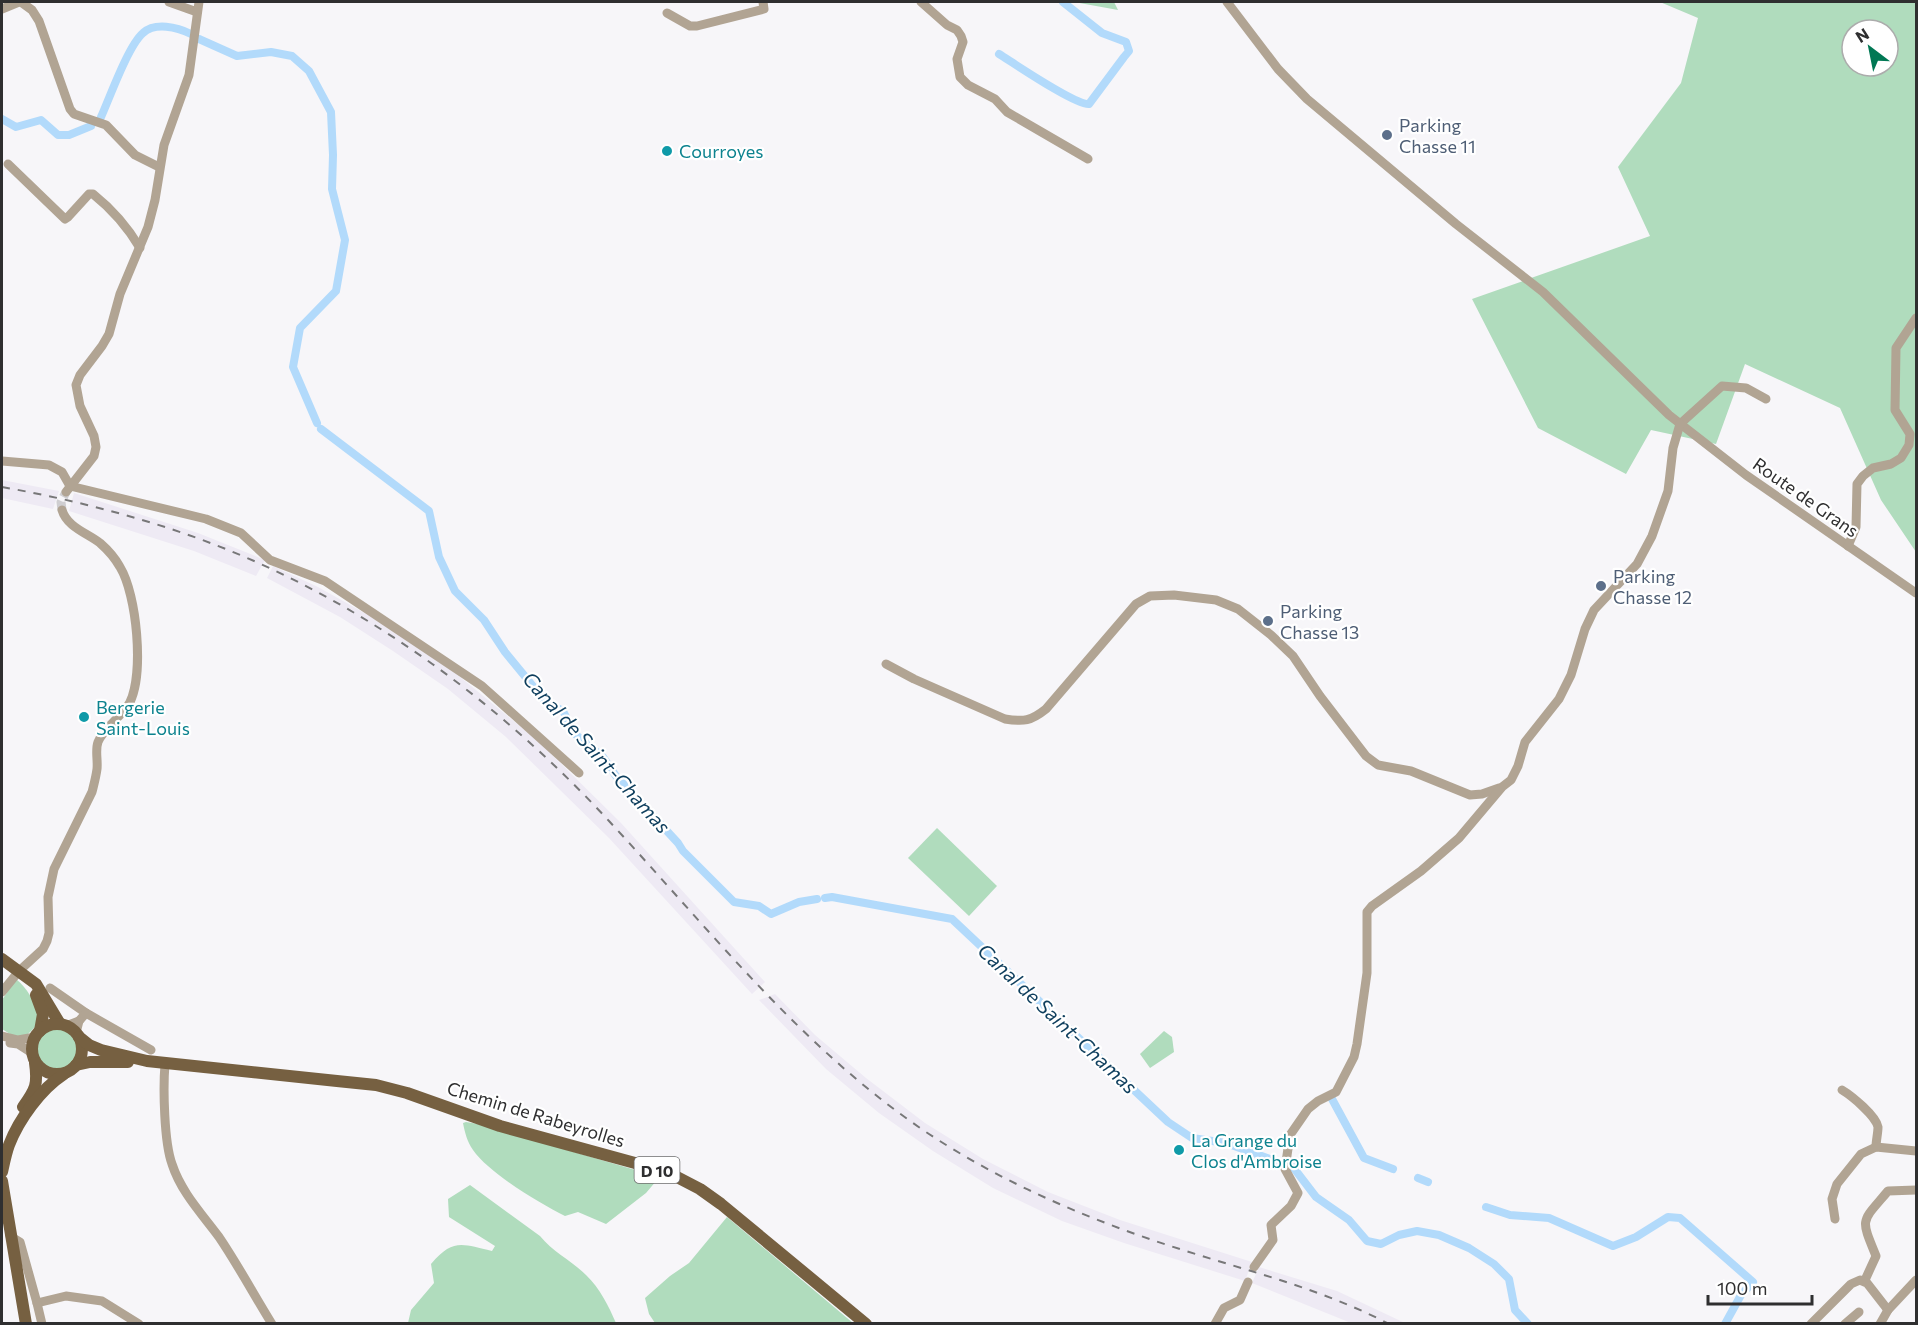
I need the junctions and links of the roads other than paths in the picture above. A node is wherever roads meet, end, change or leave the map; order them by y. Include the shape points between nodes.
1 (20, 2) edge
2 (169, 2) edge
3 (763, 2) edge
4 (921, 2) edge
5 (1227, 2) edge
6 (198, 7) edge
7 (2, 9) edge
8 (667, 13) dead end
9 (1088, 159) dead end
10 (8, 164) dead end
11 (159, 167) junction
12 (140, 248) junction
13 (1917, 318) edge
14 (1766, 399) dead end
15 (1680, 424) junction
16 (2, 461) edge
17 (68, 489) junction
18 (63, 510) dead end
19 (1848, 546) junction
20 (1917, 593) edge
21 (886, 664) dead end
22 (579, 773) dead end
23 (1502, 787) junction
24 (2, 959) edge
25 (21, 973) junction
26 (50, 988) dead end
27 (2, 992) edge
28 (74, 1026) junction
29 (38, 1034) junction
30 (2, 1036) edge
31 (2, 1041) edge
32 (149, 1056) junction
33 (33, 1057) junction
34 (165, 1064) junction
35 (73, 1068) junction
36 (1842, 1090) dead end
37 (1876, 1147) junction
38 (1917, 1150) edge
39 (2, 1162) edge
40 (2, 1172) edge
41 (2, 1181) edge
42 (1917, 1190) edge
43 (1835, 1219) dead end
44 (10, 1236) junction
45 (1254, 1268) dead end
46 (1865, 1280) junction
47 (1917, 1280) edge
48 (1248, 1282) dead end
49 (37, 1303) junction
50 (1888, 1310) junction
51 (1859, 1312) dead end
52 (1822, 1320) edge
53 (26, 1323) edge
54 (42, 1323) edge
55 (139, 1323) edge
56 (272, 1323) edge
57 (866, 1323) edge
58 (1215, 1323) edge
59 (1811, 1323) edge
60 (1845, 1323) edge
61 (1880, 1323) edge

1 - 7 street
1 - 11 street via 39,21 74,114 106,125 135,155
2 - 6 street
3 - 8 street via 764,9 690,27
4 - 9 street via 962,36 958,68 968,86
5 - 15 street, Route de Grans via 1278,69 1307,99 1543,292
6 - 11 street via 189,75 167,132
10 - 12 street via 65,219 93,194 127,226
11 - 12 street via 152,214
12 - 17 street via 120,294 109,334 76,385 76,395 96,447 94,456
13 - 19 street via 1896,348 1894,410 1910,434 1909,446 1901,458 1873,468 1857,484 1856,527
14 - 15 street via 1746,388 1722,386
15 - 19 street, Route de Grans
15 - 23 street via 1668,490 1652,536 1637,564 1594,610 1559,699 1525,742 1511,780
16 - 17 street via 49,465 62,472
17 - 22 street via 206,519 241,534 270,560 325,581 482,686
18 - 25 street via 70,523 108,550 128,583 135,610 137,680 128,705 100,738 92,792 54,869 48,897 47,941
19 - 20 street, Route de Grans
21 - 23 street via 1005,719 1021,722 1046,709 1136,604 1150,596 1216,600 1238,609 1293,656 1366,756 1378,765 1411,771 1470,795
23 - 45 street via 1459,838 1367,912 1367,973 1354,1057 1336,1092 1308,1109 1290,1135 1285,1169 1298,1193 1291,1206 1271,1225 1273,1240
24 - 25 main road
25 - 27 street
25 - 28 main road
25 - 29 main road via 41,1005 43,1022
26 - 28 street
28 - 29 main road via 53,1024
28 - 32 street
28 - 32 main road, Chemin de Rabeyrolles / D 10 via 89,1045 101,1050
28 - 35 main road via 82,1052
29 - 30 street via 18,1040
29 - 33 main road via 32,1045
31 - 33 street via 18,1044
32 - 34 main road, Chemin de Rabeyrolles / D 10
32 - 35 main road, Chemin de Rabeyrolles / D 10 via 90,1062
33 - 35 main road via 46,1072 53,1074
33 - 39 main road via 38,1080 6,1139
34 - 56 street via 168,1143 177,1179
34 - 57 main road, Chemin de Rabeyrolles / D 10 via 390,1088 500,1126 675,1176 721,1204
35 - 40 main road via 31,1108 9,1145
36 - 37 street via 1874,1119 1878,1126
37 - 38 street
37 - 43 street via 1861,1154 1837,1184 1832,1198
41 - 44 main road
42 - 46 street via 1888,1191 1867,1215 1865,1230 1876,1260
44 - 49 street via 20,1242
44 - 53 main road
46 - 50 street
46 - 52 street via 1851,1284
47 - 50 street
48 - 58 street via 1240,1300 1224,1308
49 - 54 street
49 - 55 street via 66,1296 102,1301
50 - 61 street
51 - 60 street
52 - 59 street

